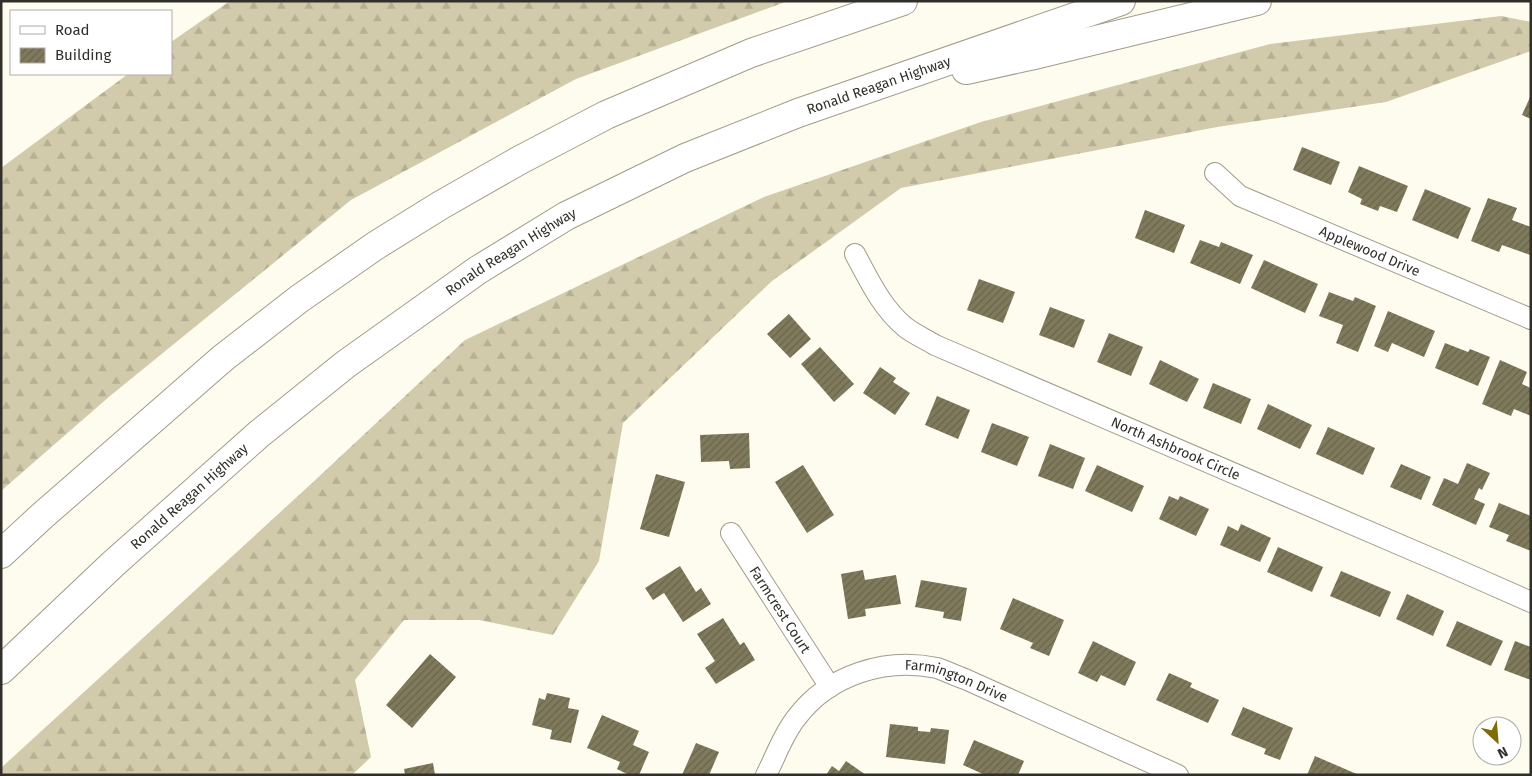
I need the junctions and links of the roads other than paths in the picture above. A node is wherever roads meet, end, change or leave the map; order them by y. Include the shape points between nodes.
1 (904, 1) edge
2 (1121, 1) edge
3 (1257, 1) edge
4 (833, 100) junction
5 (1215, 173) dead end
6 (855, 254) dead end
7 (1531, 319) edge
8 (731, 533) dead end
9 (1, 554) edge
10 (1531, 602) edge
11 (1, 670) edge
12 (830, 687) junction
13 (766, 775) edge
14 (1178, 775) edge

1 - 9 highway via 751,53 606,115 433,210 375,246 223,358
2 - 4 highway, Ronald Reagan Highway
3 - 4 highway via 1034,56
4 - 11 highway, Ronald Reagan Highway via 685,158 566,216 478,270 346,364 259,434 113,564
5 - 7 street, Applewood Drive via 1240,196
6 - 10 street, North Ashbrook Circle via 890,312 906,327 935,345
8 - 12 street, Farmcrest Court
12 - 13 street, Farmington Drive via 797,717
12 - 14 street, Farmington Drive via 873,668 896,665 938,669

